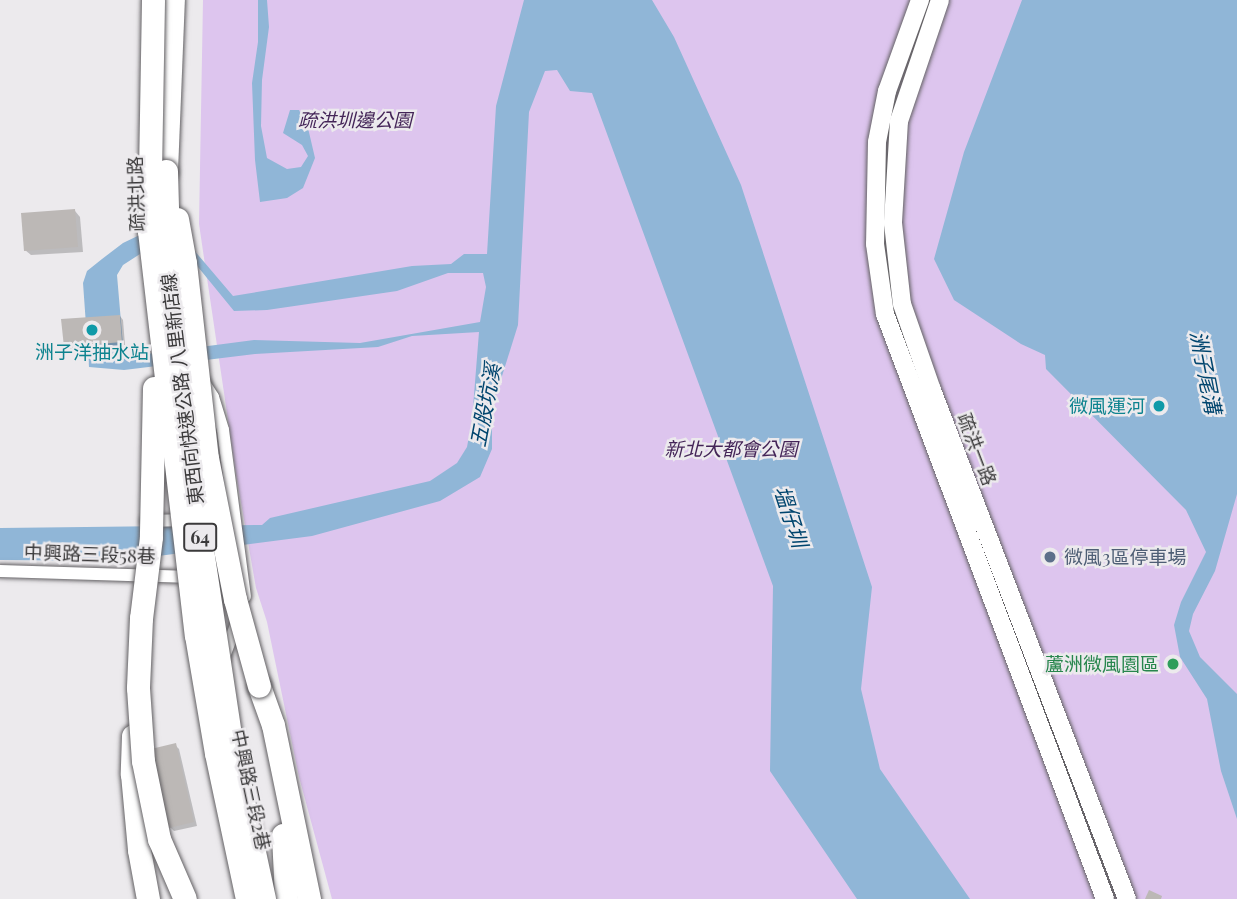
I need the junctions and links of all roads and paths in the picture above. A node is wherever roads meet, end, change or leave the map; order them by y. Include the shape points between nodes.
1 (152, 0) edge
2 (173, 0) edge
3 (920, 0) edge
4 (940, 0) edge
5 (166, 171) junction
6 (149, 231) junction
7 (166, 336) junction
8 (204, 383) junction
9 (171, 386) junction
10 (223, 430) junction
11 (179, 436) junction
12 (147, 521) dead end
13 (0, 571) edge
14 (241, 614) junction
15 (201, 621) junction
16 (259, 686) junction
17 (138, 688) junction
18 (211, 688) junction
19 (148, 899) edge
20 (185, 899) edge
21 (247, 899) edge
22 (255, 899) edge
23 (264, 899) edge
24 (286, 899) edge
25 (309, 899) edge
26 (1105, 899) edge
27 (1127, 899) edge

1 - 6 highway, 東西向快速公路 八里新店線 / 64, bridge
1 - 7 street, 疏洪北路 via 153,183
2 - 5 highway, 東西向快速公路 八里新店線 / 64
3 - 26 street via 887,90 877,142 875,244 885,314
4 - 27 street, 疏洪一路 via 899,121 894,223 902,304
5 - 16 highway, bridge via 185,263 208,458 235,599
5 - 23 highway, 東西向快速公路 八里新店線 / 64, bridge via 167,263 195,510 233,754
6 - 17 highway, bridge via 153,472
6 - 21 highway, 東西向快速公路 八里新店線 / 64, bridge via 196,635
7 - 8 street
7 - 9 street, 疏洪北路
8 - 9 street
8 - 10 street
9 - 11 street, 疏洪北路
10 - 11 street
10 - 14 street via 243,579
11 - 12 street, 疏洪北路 via 187,521
13 - 15 street, 中興路三段58巷 via 194,577
14 - 15 street
14 - 18 street
15 - 18 street, 中興路三段58巷
16 - 24 highway via 284,841
16 - 25 highway via 272,725
17 - 19 highway, bridge via 132,774
17 - 20 highway, bridge via 143,761 159,839
18 - 22 street, 中興路三段2巷

